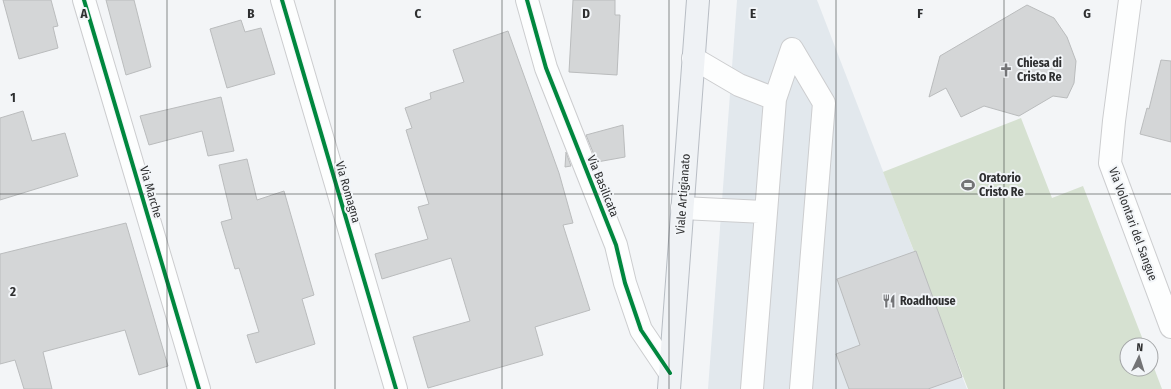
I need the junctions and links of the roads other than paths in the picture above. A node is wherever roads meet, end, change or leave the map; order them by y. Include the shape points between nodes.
1 (84, 0) edge
2 (282, 0) edge
3 (527, 0) edge
4 (698, 0) edge
5 (1130, 0) edge
6 (693, 58) junction
7 (775, 99) junction
8 (682, 208) junction
9 (766, 212) junction
10 (1171, 327) edge
11 (670, 381) edge
12 (199, 389) edge
13 (396, 389) edge
14 (752, 389) edge
15 (801, 389) edge

1 - 12 street, Via Marche
2 - 13 street, Via Romagna
3 - 11 street, Via Basilicata via 546,68 616,245 624,283 641,330
4 - 6 main road, Viale Artigianato
5 - 10 street, Via Volontari del Sangue via 1110,163
6 - 7 street via 739,85
6 - 8 main road, Viale Artigianato
7 - 9 street
7 - 15 street via 792,49 824,103
8 - 9 street
8 - 11 main road, Viale Artigianato
9 - 14 street

